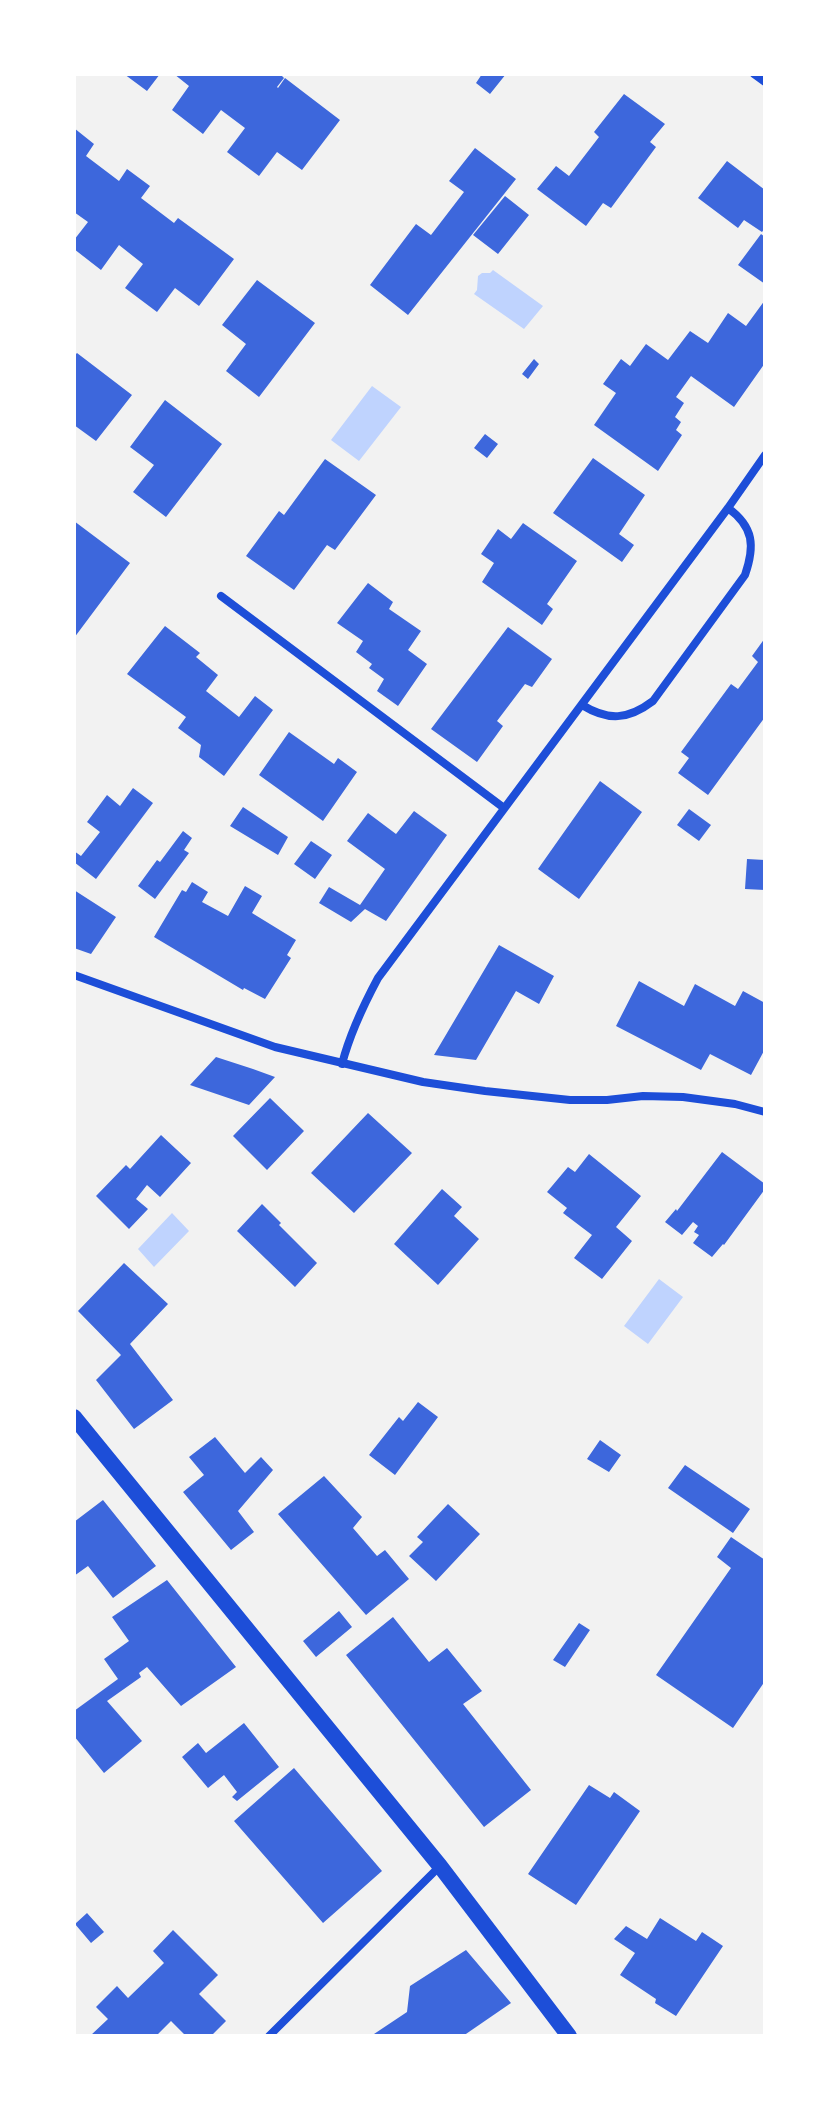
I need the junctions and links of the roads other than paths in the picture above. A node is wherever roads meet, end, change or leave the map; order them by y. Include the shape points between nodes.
1 (754, 74) edge
2 (765, 82) edge
3 (765, 455) edge
4 (728, 508) junction
5 (221, 596) dead end
6 (582, 705) junction
7 (504, 808) junction
8 (74, 975) edge
9 (342, 1064) junction
10 (765, 1112) edge
11 (74, 1417) edge
12 (440, 1866) junction
13 (269, 2036) edge
14 (569, 2036) edge

1 - 2 street
3 - 4 street
4 - 6 street
4 - 6 street via 749,534 751,559 745,575 653,701 626,716 597,714
5 - 7 street
6 - 7 street
7 - 9 street via 378,978 360,1010
8 - 9 street via 275,1047
9 - 10 street via 485,1091 570,1100 683,1097
11 - 12 main road
12 - 13 street
12 - 14 main road

